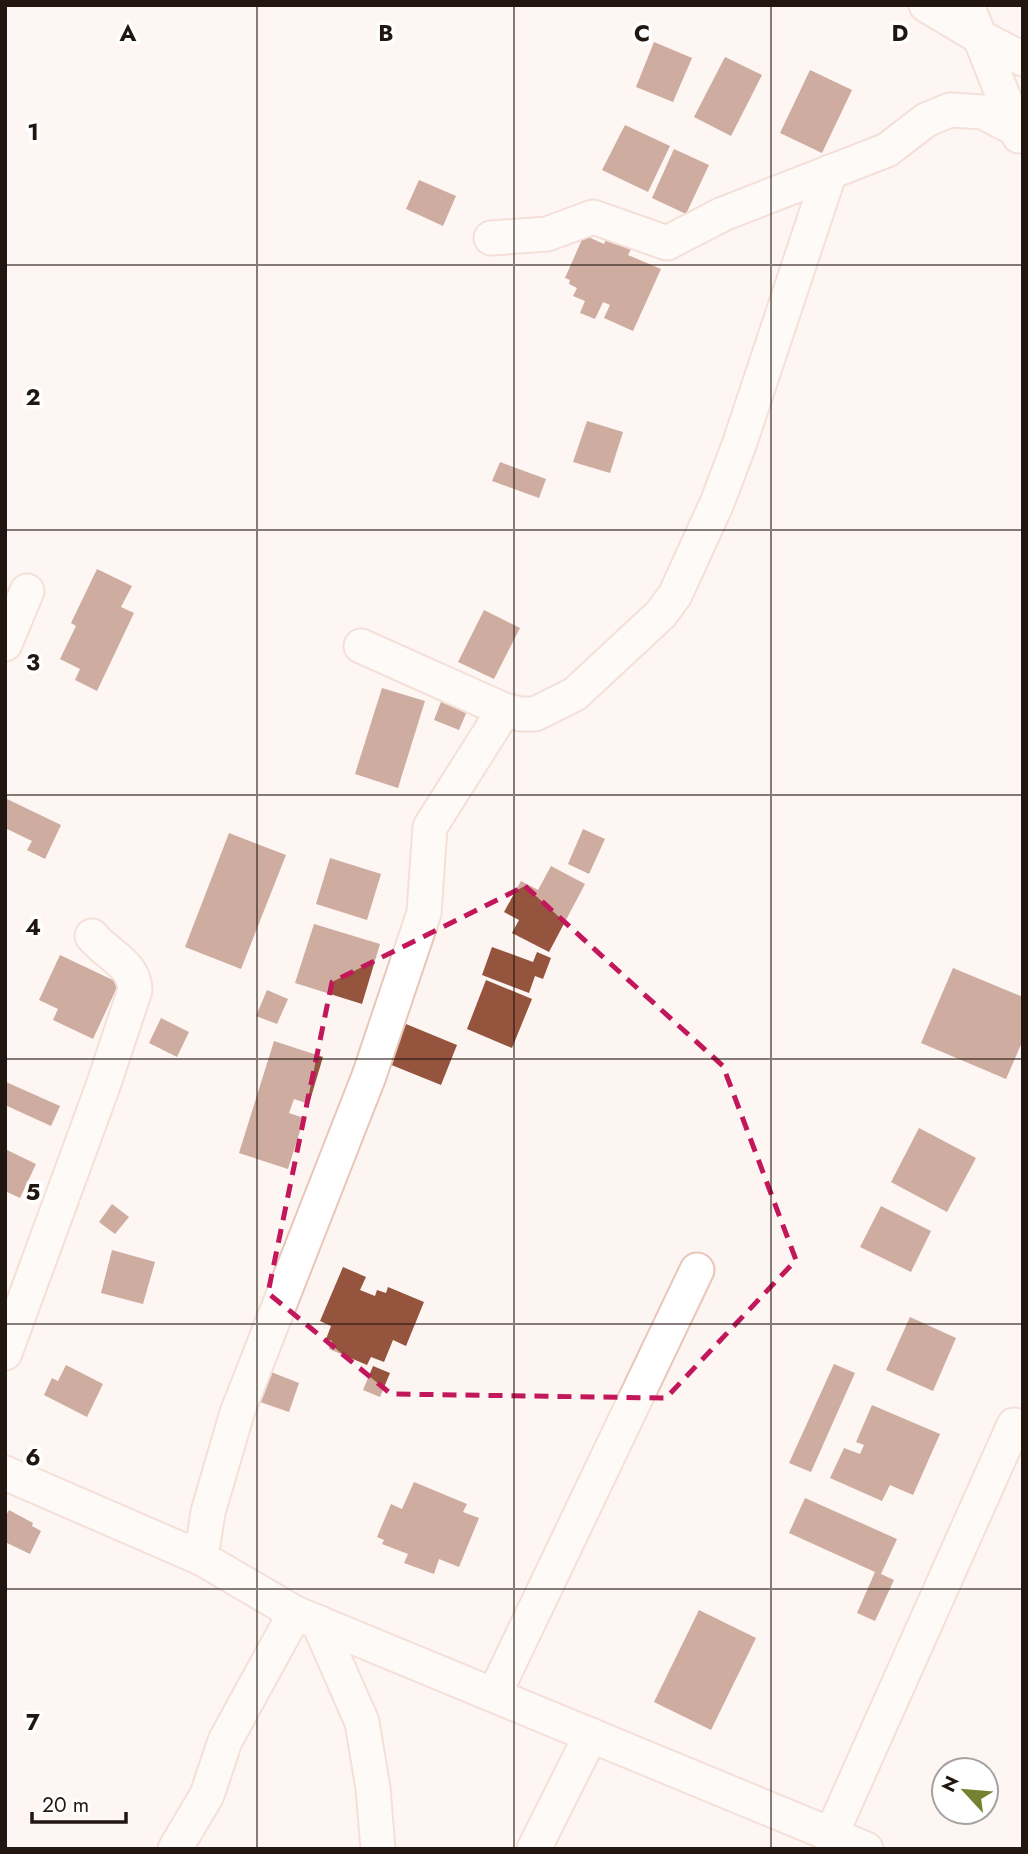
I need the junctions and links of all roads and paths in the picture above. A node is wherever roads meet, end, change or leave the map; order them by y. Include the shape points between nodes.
1 (926, 5) edge
2 (972, 21) edge
3 (1023, 59) edge
4 (1019, 136) edge
5 (830, 173) junction
6 (491, 238) dead end
7 (27, 591) dead end
8 (5, 644) edge
9 (360, 646) dead end
10 (505, 710) junction
11 (92, 936) dead end
12 (696, 1270) dead end
13 (5, 1353) edge
14 (1014, 1425) dead end
15 (5, 1474) edge
16 (201, 1558) junction
17 (307, 1617) junction
18 (494, 1695) junction
19 (591, 1735) junction
20 (851, 1844) edge
21 (175, 1849) edge
22 (377, 1849) edge
23 (534, 1849) edge

1 - 2 street
2 - 3 street
2 - 4 street
4 - 5 street via 983,112 950,110 926,120 887,150
5 - 6 street via 723,214 667,243 593,217 547,234
5 - 10 street via 717,503 675,595 661,614 575,694 535,714
7 - 8 street
9 - 10 street
10 - 16 street via 430,827 424,913 369,1076 237,1413 208,1512
11 - 13 street via 126,967 135,990
12 - 18 street
14 - 20 street
15 - 16 street
16 - 17 street
17 - 18 street
17 - 21 street via 225,1741 207,1795
17 - 22 street via 362,1722
18 - 19 street
19 - 20 street
19 - 23 street

